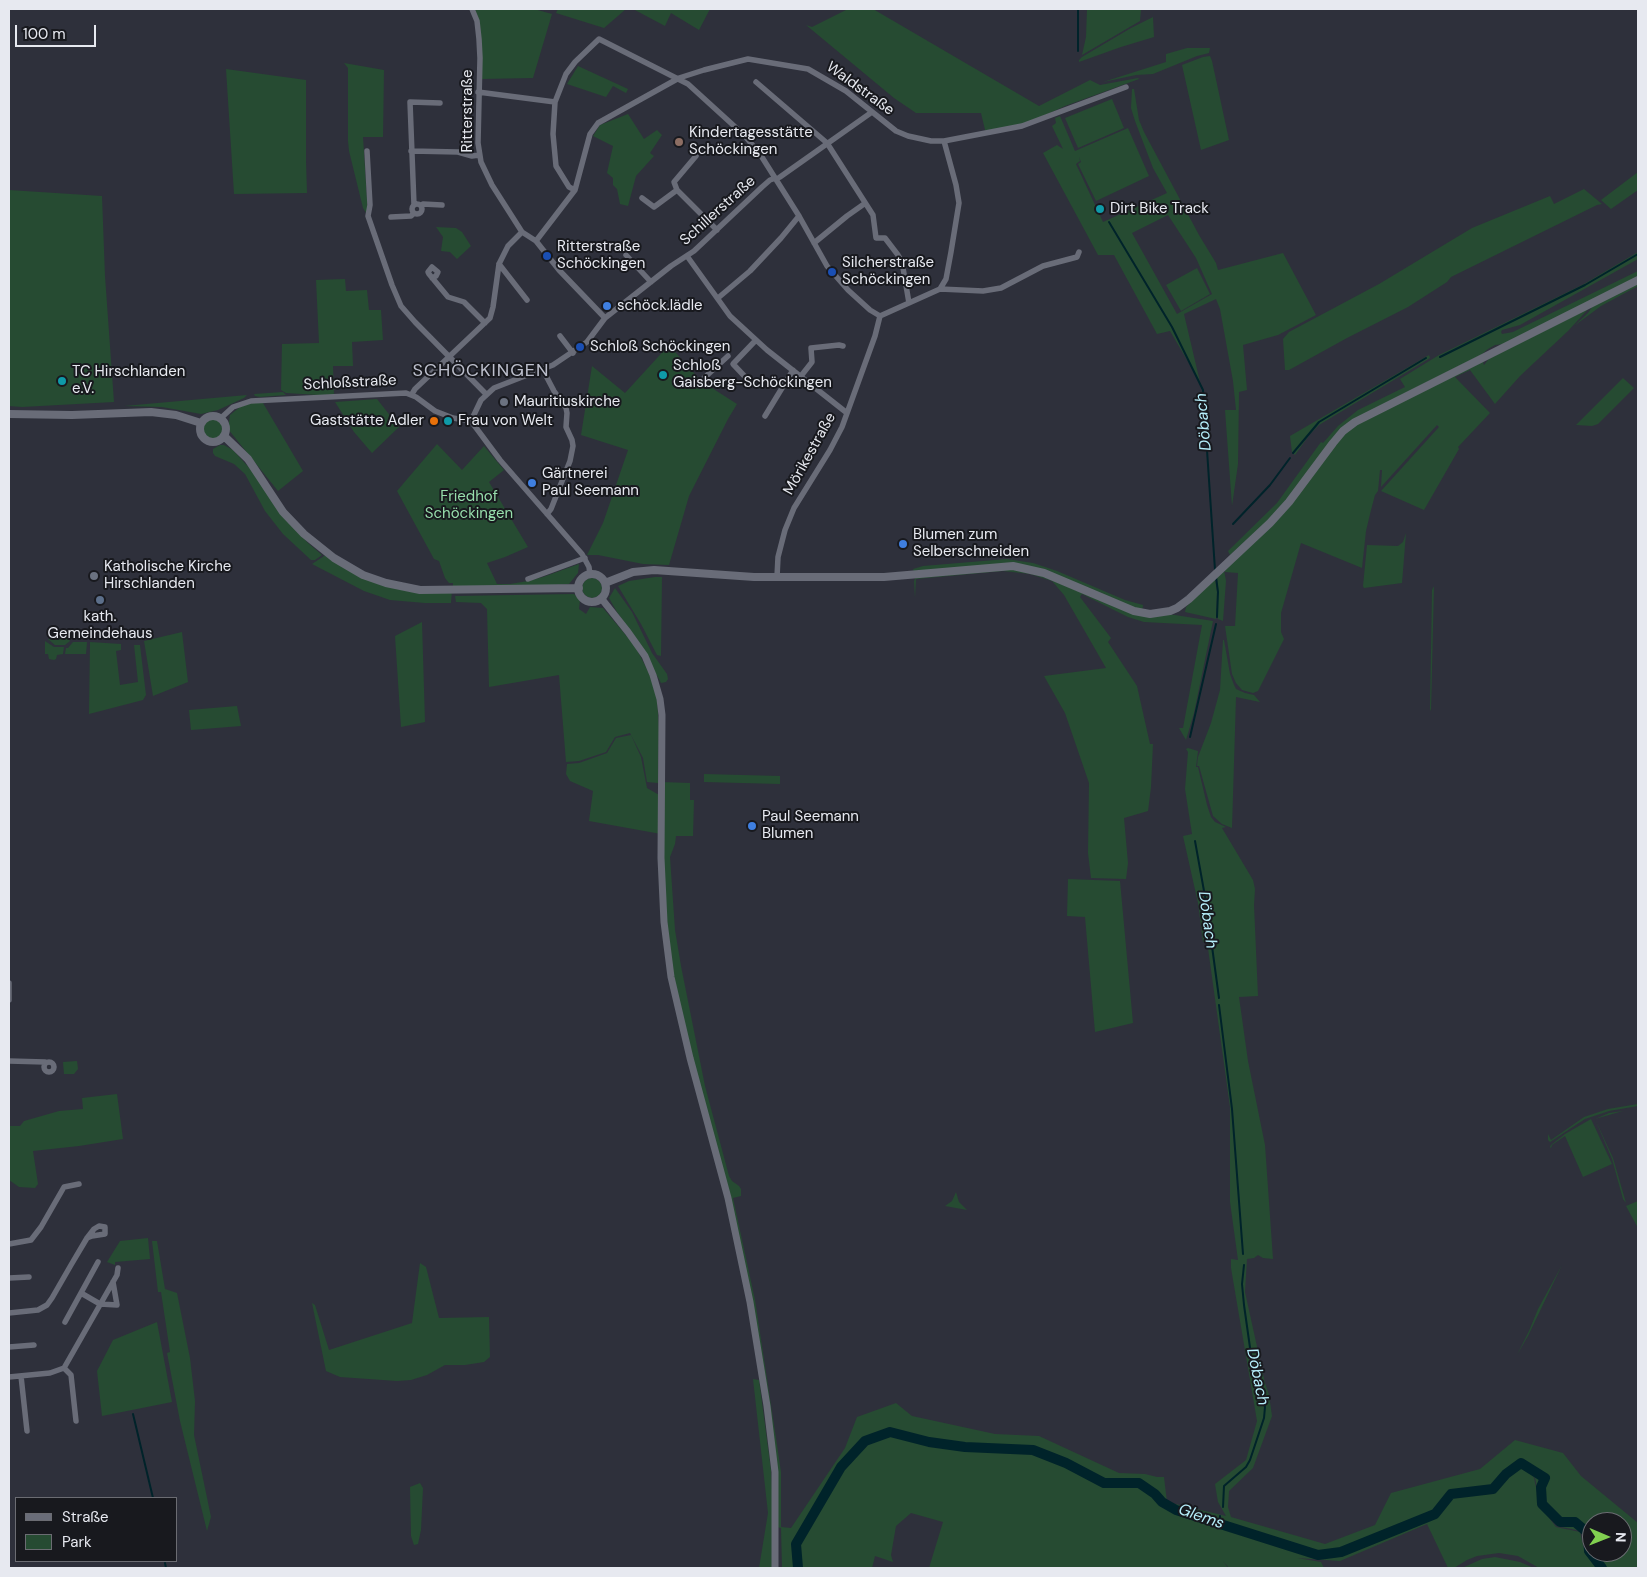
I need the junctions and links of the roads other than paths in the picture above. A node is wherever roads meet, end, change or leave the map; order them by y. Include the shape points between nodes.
1 (472, 9) edge
2 (679, 78) junction
3 (756, 82) dead end
4 (1126, 87) dead end
5 (478, 92) junction
6 (556, 102) junction
7 (440, 103) dead end
8 (872, 112) junction
9 (944, 141) junction
10 (827, 143) junction
11 (368, 151) dead end
12 (411, 151) junction
13 (479, 155) junction
14 (696, 156) dead end
15 (778, 178) junction
16 (574, 190) junction
17 (678, 190) junction
18 (642, 198) dead end
19 (864, 204) junction
20 (414, 205) junction
21 (442, 205) dead end
22 (422, 206) junction
23 (414, 213) junction
24 (799, 216) junction
25 (391, 217) dead end
26 (717, 230) junction
27 (522, 232) junction
28 (536, 241) junction
29 (814, 243) junction
30 (1079, 252) dead end
31 (626, 254) dead end
32 (687, 256) junction
33 (499, 264) junction
34 (432, 278) dead end
35 (1638, 280) edge
36 (651, 282) junction
37 (940, 289) junction
38 (718, 298) junction
39 (527, 300) dead end
40 (909, 303) junction
41 (880, 316) junction
42 (605, 318) junction
43 (485, 323) junction
44 (560, 336) dead end
45 (756, 340) junction
46 (843, 346) dead end
47 (573, 352) junction
48 (449, 357) junction
49 (733, 364) junction
50 (543, 370) junction
51 (793, 370) junction
52 (801, 376) junction
53 (704, 378) dead end
54 (750, 382) dead end
55 (412, 394) junction
56 (486, 394) junction
57 (847, 412) junction
58 (9, 414) edge
59 (765, 416) dead end
60 (221, 418) junction
61 (471, 421) junction
62 (201, 423) junction
63 (224, 436) junction
64 (547, 514) junction
65 (585, 558) junction
66 (590, 575) junction
67 (777, 577) junction
68 (528, 579) dead end
69 (605, 582) junction
70 (579, 588) junction
71 (601, 598) junction
72 (9, 984) edge
73 (9, 1000) edge
74 (9, 1061) edge
75 (45, 1062) dead end
76 (79, 1184) dead end
77 (88, 1238) dead end
78 (9, 1244) edge
79 (98, 1262) dead end
80 (118, 1268) dead end
81 (29, 1277) dead end
82 (9, 1278) edge
83 (113, 1282) junction
84 (81, 1293) junction
85 (100, 1304) junction
86 (9, 1313) edge
87 (65, 1322) dead end
88 (34, 1345) dead end
89 (9, 1347) edge
90 (64, 1368) junction
91 (21, 1376) junction
92 (9, 1377) edge
93 (76, 1421) dead end
94 (27, 1430) dead end
95 (775, 1568) edge

1 - 5 street, Ritterstraße via 479,39
2 - 6 street via 599,39 566,74
2 - 8 street, Waldstraße via 748,59 791,65 808,68 823,76
2 - 15 street via 744,135
2 - 16 street, Waldstraße via 598,123 590,134
3 - 10 street
4 - 9 street, Waldstraße via 1022,126
5 - 6 street
5 - 13 street, Ritterstraße
6 - 16 street via 553,134 556,166 569,188
7 - 12 street via 410,102
8 - 9 street, Waldstraße via 908,136
8 - 10 street, Schillerstraße
9 - 37 street via 959,203 946,279
10 - 15 street, Schillerstraße
10 - 19 street
11 - 48 street via 368,216 392,285 401,306
12 - 13 street
12 - 20 street
13 - 27 street, Ritterstraße via 492,185
14 - 17 street via 674,182
15 - 24 street
15 - 26 street, Schillerstraße via 770,180
16 - 28 street, Waldstraße
17 - 18 street via 654,207
17 - 26 street
19 - 29 street
19 - 40 street via 873,215 876,238 885,238 902,262
20 - 22 street
20 - 23 street
21 - 22 street
22 - 23 street via 420,213
23 - 25 street via 412,216
24 - 29 street
24 - 38 street via 750,271
26 - 32 street, Schillerstraße
27 - 28 street, Ritterstraße
27 - 33 street via 508,246
28 - 42 street, Ritterstraße
29 - 41 street via 827,266 848,290
30 - 37 street via 1077,257 1043,266 995,290
31 - 36 street
32 - 36 street, Schillerstraße
32 - 38 street
33 - 39 street
33 - 43 street via 493,307
34 - 43 street via 448,297 464,302
35 - 67 main road via 1355,422 1333,442 1276,517 1177,608 1163,613 1150,614 1129,609 1049,575 1019,567 884,577
36 - 42 street, Schillerstraße
37 - 40 street
38 - 45 street via 730,316
40 - 41 street
41 - 57 street, Mörikestraße
42 - 47 street via 587,342
43 - 48 street
44 - 47 street
45 - 49 street
45 - 51 street
46 - 52 street via 811,348 812,362
47 - 50 street
48 - 55 street
48 - 56 street
49 - 53 street via 727,355
49 - 54 street
50 - 56 street via 508,382
50 - 64 street via 566,408 566,427 573,446 570,461
51 - 52 street
51 - 59 street
52 - 57 street
55 - 60 street, Schloßstraße via 251,401 233,407
55 - 61 street, Schloßstraße via 434,411
56 - 61 street
57 - 67 street, Mörikestraße via 834,442 789,519 780,547
58 - 62 main road via 151,412
60 - 62 main road via 210,416
60 - 63 main road via 226,426
61 - 64 street
62 - 63 main road via 201,435 206,440 216,442
63 - 70 main road via 248,459 283,512 304,534 334,558 363,575 420,590
64 - 65 street
65 - 66 street
65 - 68 street
66 - 69 main road via 599,576
66 - 70 main road via 582,579
67 - 69 main road via 654,570 633,572
69 - 71 main road
70 - 71 main road via 586,600 594,602
71 - 95 street via 644,656 660,699 661,858 670,969 728,1198 750,1302 775,1472
72 - 73 street
74 - 75 street
76 - 78 street via 64,1187 31,1240
77 - 86 street via 47,1305 38,1310
79 - 84 street
80 - 83 street
81 - 82 street
83 - 85 street
83 - 85 street via 116,1305
84 - 85 street
84 - 87 street
85 - 90 street
88 - 89 street
90 - 91 street
90 - 93 street via 71,1376
91 - 92 street
91 - 94 street

